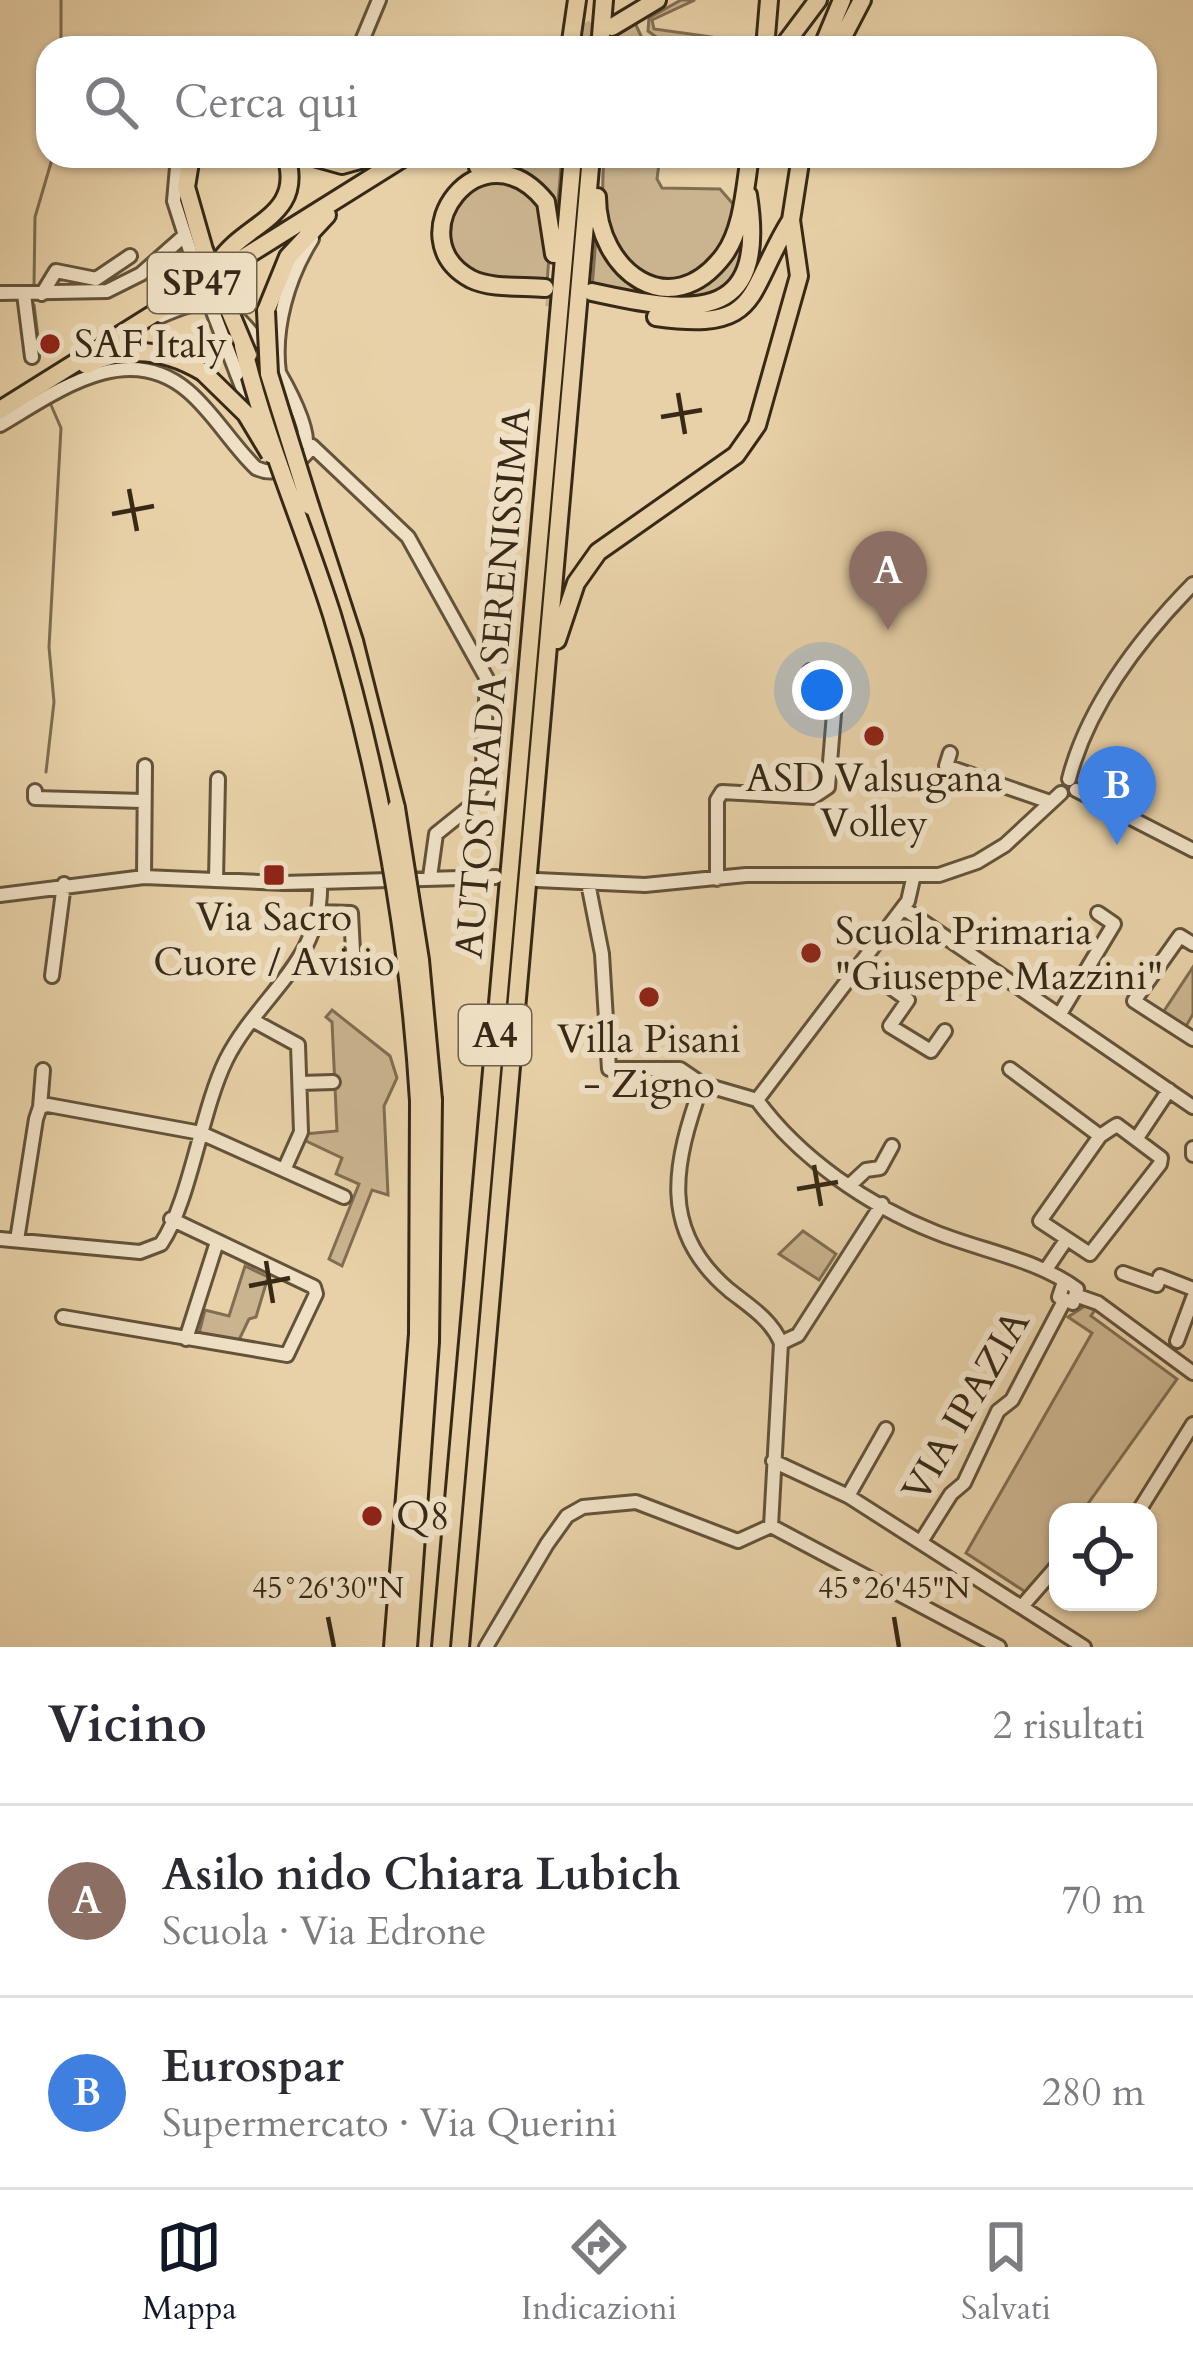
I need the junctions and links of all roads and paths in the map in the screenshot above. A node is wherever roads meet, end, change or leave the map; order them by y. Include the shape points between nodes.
1 (379, 0) edge
2 (577, 0) edge
3 (586, 0) edge
4 (637, 0) edge
5 (657, 0) edge
6 (769, 0) edge
7 (818, 0) edge
8 (842, 0) edge
9 (862, 0) edge
10 (610, 14) edge
11 (364, 36) edge
12 (572, 36) edge
13 (583, 36) edge
14 (766, 36) edge
15 (791, 36) edge
16 (827, 36) edge
17 (842, 36) edge
18 (177, 168) edge
19 (189, 168) edge
20 (288, 168) edge
21 (358, 168) edge
22 (386, 168) edge
23 (389, 168) edge
24 (477, 168) edge
25 (572, 168) edge
26 (594, 168) edge
27 (595, 168) edge
28 (748, 168) edge
29 (799, 168) edge
30 (746, 182) junction
31 (331, 212) junction
32 (791, 220) junction
33 (184, 236) junction
34 (130, 256) dead end
35 (205, 256) junction
36 (195, 277) dead end
37 (0, 292) edge
38 (24, 294) junction
39 (42, 294) junction
40 (127, 330) junction
41 (242, 346) junction
42 (32, 357) dead end
43 (280, 380) junction
44 (0, 400) edge
45 (0, 410) edge
46 (549, 422) junction
47 (0, 425) edge
48 (309, 444) junction
49 (310, 506) junction
50 (315, 566) junction
51 (1193, 584) edge
52 (810, 670) dead end
53 (541, 723) junction
54 (950, 753) dead end
55 (145, 766) dead end
56 (218, 779) dead end
57 (34, 791) dead end
58 (1064, 791) junction
59 (143, 801) junction
60 (1193, 850) edge
61 (144, 877) junction
62 (430, 877) junction
63 (496, 877) dead end
64 (913, 878) junction
65 (717, 879) junction
66 (216, 880) junction
67 (540, 880) dead end
68 (320, 883) junction
69 (588, 883) junction
70 (64, 884) junction
71 (0, 895) edge
72 (903, 908) junction
73 (319, 912) junction
74 (1098, 914) dead end
75 (1193, 944) edge
76 (353, 951) dead end
77 (861, 965) junction
78 (52, 976) dead end
79 (1060, 1014) junction
80 (254, 1021) junction
81 (945, 1031) dead end
82 (1193, 1039) edge
83 (1010, 1069) dead end
84 (43, 1070) dead end
85 (334, 1082) dead end
86 (301, 1083) junction
87 (702, 1084) junction
88 (1169, 1090) junction
89 (758, 1097) junction
90 (426, 1100) junction
91 (40, 1107) junction
92 (1193, 1107) edge
93 (1106, 1132) junction
94 (201, 1133) junction
95 (1137, 1138) junction
96 (892, 1146) dead end
97 (1160, 1164) junction
98 (284, 1170) junction
99 (850, 1185) junction
100 (344, 1197) dead end
101 (882, 1204) junction
102 (171, 1220) junction
103 (0, 1239) edge
104 (17, 1240) junction
105 (1066, 1240) junction
106 (217, 1242) junction
107 (1047, 1268) junction
108 (1123, 1273) dead end
109 (1064, 1285) junction
110 (1192, 1288) edge
111 (1078, 1296) junction
112 (1064, 1303) junction
113 (63, 1317) dead end
114 (186, 1339) junction
115 (1177, 1341) dead end
116 (781, 1343) junction
117 (1193, 1373) edge
118 (1193, 1424) edge
119 (886, 1429) dead end
120 (1187, 1445) edge
121 (773, 1461) junction
122 (848, 1496) junction
123 (1145, 1503) edge
124 (771, 1526) junction
125 (922, 1540) junction
126 (1049, 1575) edge
127 (1024, 1604) junction
128 (394, 1647) edge
129 (408, 1647) edge
130 (441, 1647) edge
131 (460, 1647) edge
132 (486, 1647) edge
133 (998, 1647) edge
134 (1084, 1647) edge

1 - 11 street
2 - 12 highway
3 - 13 highway
4 - 10 highway
5 - 10 highway
6 - 14 highway
7 - 15 highway
8 - 16 highway
9 - 17 highway
18 - 33 street via 174,201
19 - 35 highway via 186,187
20 - 35 highway via 283,205
21 - 35 highway, SP47
22 - 40 highway, SP47
23 - 31 highway
24 - 46 highway via 445,191 433,217 435,251 467,288 545,293 460,271 441,232 456,193 485,175 525,181 546,202 555,247
25 - 46 highway, AUTOSTRADA SERENISSIMA / A4
26 - 53 highway, AUTOSTRADA SERENISSIMA / A4
27 - 30 highway via 602,240 616,265 653,285 688,283 720,260
28 - 30 highway
29 - 32 highway
30 - 32 highway via 751,251 744,275 721,302 659,307 592,297 664,318 727,319 757,289
31 - 43 street via 292,282 278,341
31 - 49 highway, bridge via 288,256 266,311 269,374
32 - 53 highway via 800,276 757,425 736,455 586,565 560,622
33 - 35 street
33 - 39 street via 125,284
34 - 39 street via 95,279 56,271
35 - 41 highway, bridge
35 - 48 street, bridge via 257,422
36 - 44 highway, SP47
37 - 38 street
38 - 39 street
38 - 42 street
40 - 43 street via 190,305 222,306 246,323
40 - 45 highway, SP47
41 - 49 highway, bridge
41 - 50 highway, bridge
43 - 48 street
45 - 50 highway, bridge via 112,355 160,353 203,372 262,440
46 - 130 highway, AUTOSTRADA SERENISSIMA / A4
47 - 48 street via 98,372 139,369 185,388 256,469 284,470
48 - 62 street via 409,537 487,680 482,787 436,834
49 - 90 highway, bridge via 396,808 421,960
50 - 90 highway, bridge via 392,860
51 - 58 street via 1139,642
52 - 65 street via 837,677 828,787 813,797 722,792
53 - 131 highway, AUTOSTRADA SERENISSIMA / A4
54 - 58 street via 946,766
55 - 59 street
56 - 66 street
57 - 59 street via 35,798
58 - 60 street
58 - 64 street via 977,862
59 - 61 street
61 - 66 street
61 - 70 street
62 - 63 street
62 - 68 street
64 - 65 street
64 - 72 street
65 - 69 street
66 - 68 street
67 - 69 street
68 - 73 street
69 - 87 street via 602,954 605,1064 617,1071 680,1070
70 - 71 street
70 - 78 street
72 - 77 street
72 - 79 street
73 - 76 street via 351,914
73 - 80 street via 303,958
74 - 79 street via 1114,924
75 - 82 street via 1180,936 1135,1001
77 - 81 street via 908,1000 890,1025 931,1051
77 - 89 street
79 - 88 street
80 - 86 street via 296,1041
80 - 94 street via 226,1060
83 - 93 street
84 - 91 street
85 - 86 street
86 - 98 street via 301,1132
87 - 89 street
87 - 116 street via 677,1215 703,1264
88 - 92 street
88 - 95 street
89 - 99 street via 803,1149
90 - 128 highway
90 - 129 highway via 430,1342
91 - 94 street
91 - 104 street
93 - 95 street via 1117,1125
93 - 97 street
93 - 105 street via 1040,1221
94 - 98 street
94 - 102 street
95 - 97 street
96 - 99 street via 880,1168
97 - 105 street via 1090,1254
98 - 100 street
99 - 101 street
101 - 107 street via 934,1232
101 - 116 street via 798,1335
102 - 104 street via 161,1244 140,1252
102 - 106 street
103 - 104 street
105 - 107 street
106 - 114 street
106 - 114 street via 311,1284 316,1294 283,1357
107 - 109 street
108 - 110 street
109 - 111 street
109 - 112 street
110 - 115 street
111 - 112 street
111 - 117 street
112 - 125 street, VIA IPAZIA via 964,1483
113 - 114 street
116 - 121 street
118 - 120 street
119 - 122 street, VIA IPAZIA
120 - 123 street
121 - 122 street, VIA IPAZIA
121 - 124 street
122 - 125 street, VIA IPAZIA
124 - 132 street via 738,1541 636,1502 583,1507 562,1521
124 - 133 street
125 - 127 street, VIA IPAZIA
126 - 127 street
127 - 134 street, VIA IPAZIA

